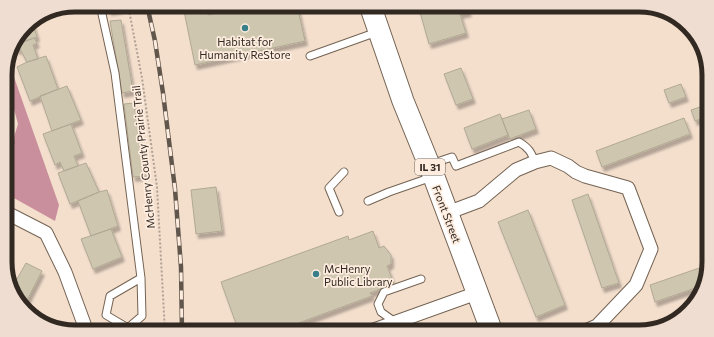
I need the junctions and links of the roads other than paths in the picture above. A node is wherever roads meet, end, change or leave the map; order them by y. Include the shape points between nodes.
1 (102, 12) edge
2 (373, 12) edge
3 (380, 31) junction
4 (310, 56) dead end
5 (536, 161) junction
6 (431, 171) junction
7 (344, 172) dead end
8 (368, 201) dead end
9 (339, 212) dead end
10 (447, 213) junction
11 (12, 215) edge
12 (141, 278) junction
13 (421, 278) dead end
14 (477, 293) junction
15 (395, 322) junction
16 (84, 325) edge
17 (123, 325) edge
18 (132, 325) edge
19 (387, 325) edge
20 (489, 325) edge
21 (598, 325) edge

1 - 12 lane via 115,72
2 - 3 main road, Front Street / IL 31
3 - 4 lane
3 - 6 main road, Front Street / IL 31 via 403,101
5 - 6 lane via 531,151 520,142 456,166 452,157
5 - 10 street via 516,170 479,201
5 - 21 street via 550,158 585,176 628,188 651,249 636,286
6 - 8 lane
6 - 10 main road, Front Street / IL 31
7 - 9 lane via 329,188
10 - 14 main road, Front Street / IL 31
11 - 16 street via 46,233 65,272
12 - 17 lane via 110,296 106,315
12 - 18 lane via 142,316
13 - 15 lane via 384,292 378,304 381,312
14 - 15 street
14 - 20 main road, Front Street / IL 31
15 - 19 street

